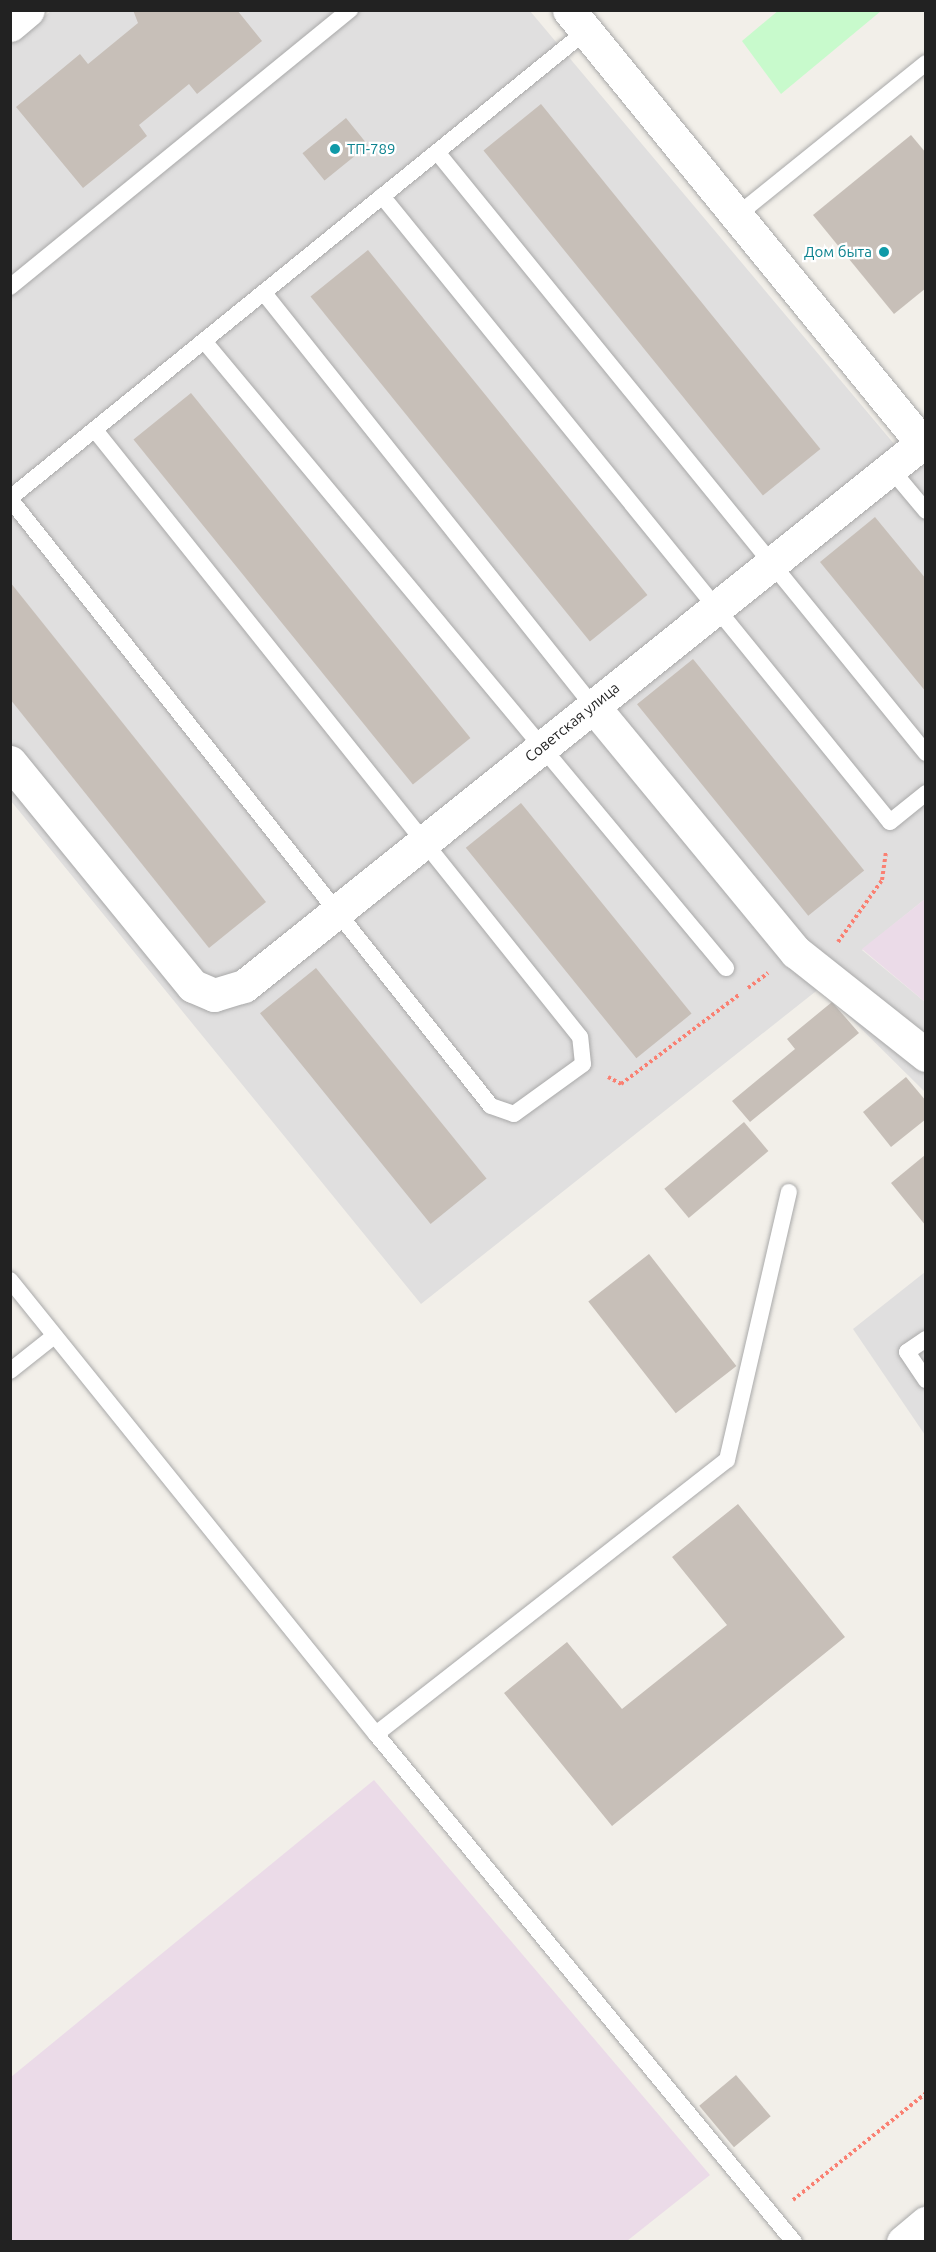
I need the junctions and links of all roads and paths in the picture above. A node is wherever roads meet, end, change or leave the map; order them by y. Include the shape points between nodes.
1 (28, 10) edge
2 (350, 10) edge
3 (577, 21) edge
4 (10, 25) edge
5 (926, 63) edge
6 (437, 152) junction
7 (382, 196) junction
8 (735, 217) junction
9 (10, 286) edge
10 (264, 293) junction
11 (204, 341) junction
12 (95, 430) junction
13 (924, 441) edge
14 (890, 468) junction
15 (10, 499) edge
16 (926, 511) edge
17 (770, 564) junction
18 (716, 607) junction
19 (593, 706) junction
20 (541, 747) junction
21 (926, 753) edge
22 (10, 762) edge
23 (926, 793) edge
24 (890, 822) junction
25 (425, 840) junction
26 (336, 913) junction
27 (807, 961) junction
28 (726, 968) dead end
29 (926, 1055) edge
30 (583, 1064) junction
31 (789, 1192) dead end
32 (10, 1280) edge
33 (54, 1336) junction
34 (926, 1340) edge
35 (10, 1371) edge
36 (926, 1380) edge
37 (376, 1734) junction
38 (926, 2093) edge
39 (773, 2216) junction
40 (926, 2223) edge
41 (794, 2241) edge
42 (903, 2241) edge

1 - 4 street
2 - 9 lane
3 - 6 lane
3 - 8 street
5 - 8 lane
6 - 7 lane
6 - 17 lane
7 - 10 lane
7 - 18 lane
8 - 13 street
10 - 11 lane
10 - 19 lane
11 - 12 lane
11 - 20 lane
12 - 15 lane
12 - 25 lane
13 - 14 street, Советская улица
14 - 16 lane
14 - 17 street, Советская улица
15 - 26 lane
17 - 18 street, Советская улица
17 - 21 lane
18 - 19 street, Советская улица
18 - 24 lane
19 - 20 street, Советская улица
19 - 27 street
20 - 25 street, Советская улица
20 - 28 lane
22 - 26 street, Советская улица via 193,986 214,995 244,986
23 - 24 lane
24 - 27 path via 882,880
25 - 26 street, Советская улица
25 - 30 lane via 580,1037
26 - 30 lane via 491,1106 514,1114
27 - 29 street
27 - 30 path via 621,1084
31 - 37 lane via 727,1460
32 - 33 lane
33 - 35 lane
33 - 37 lane
34 - 36 lane via 907,1352
37 - 39 lane
38 - 39 path
39 - 41 lane
40 - 42 street

